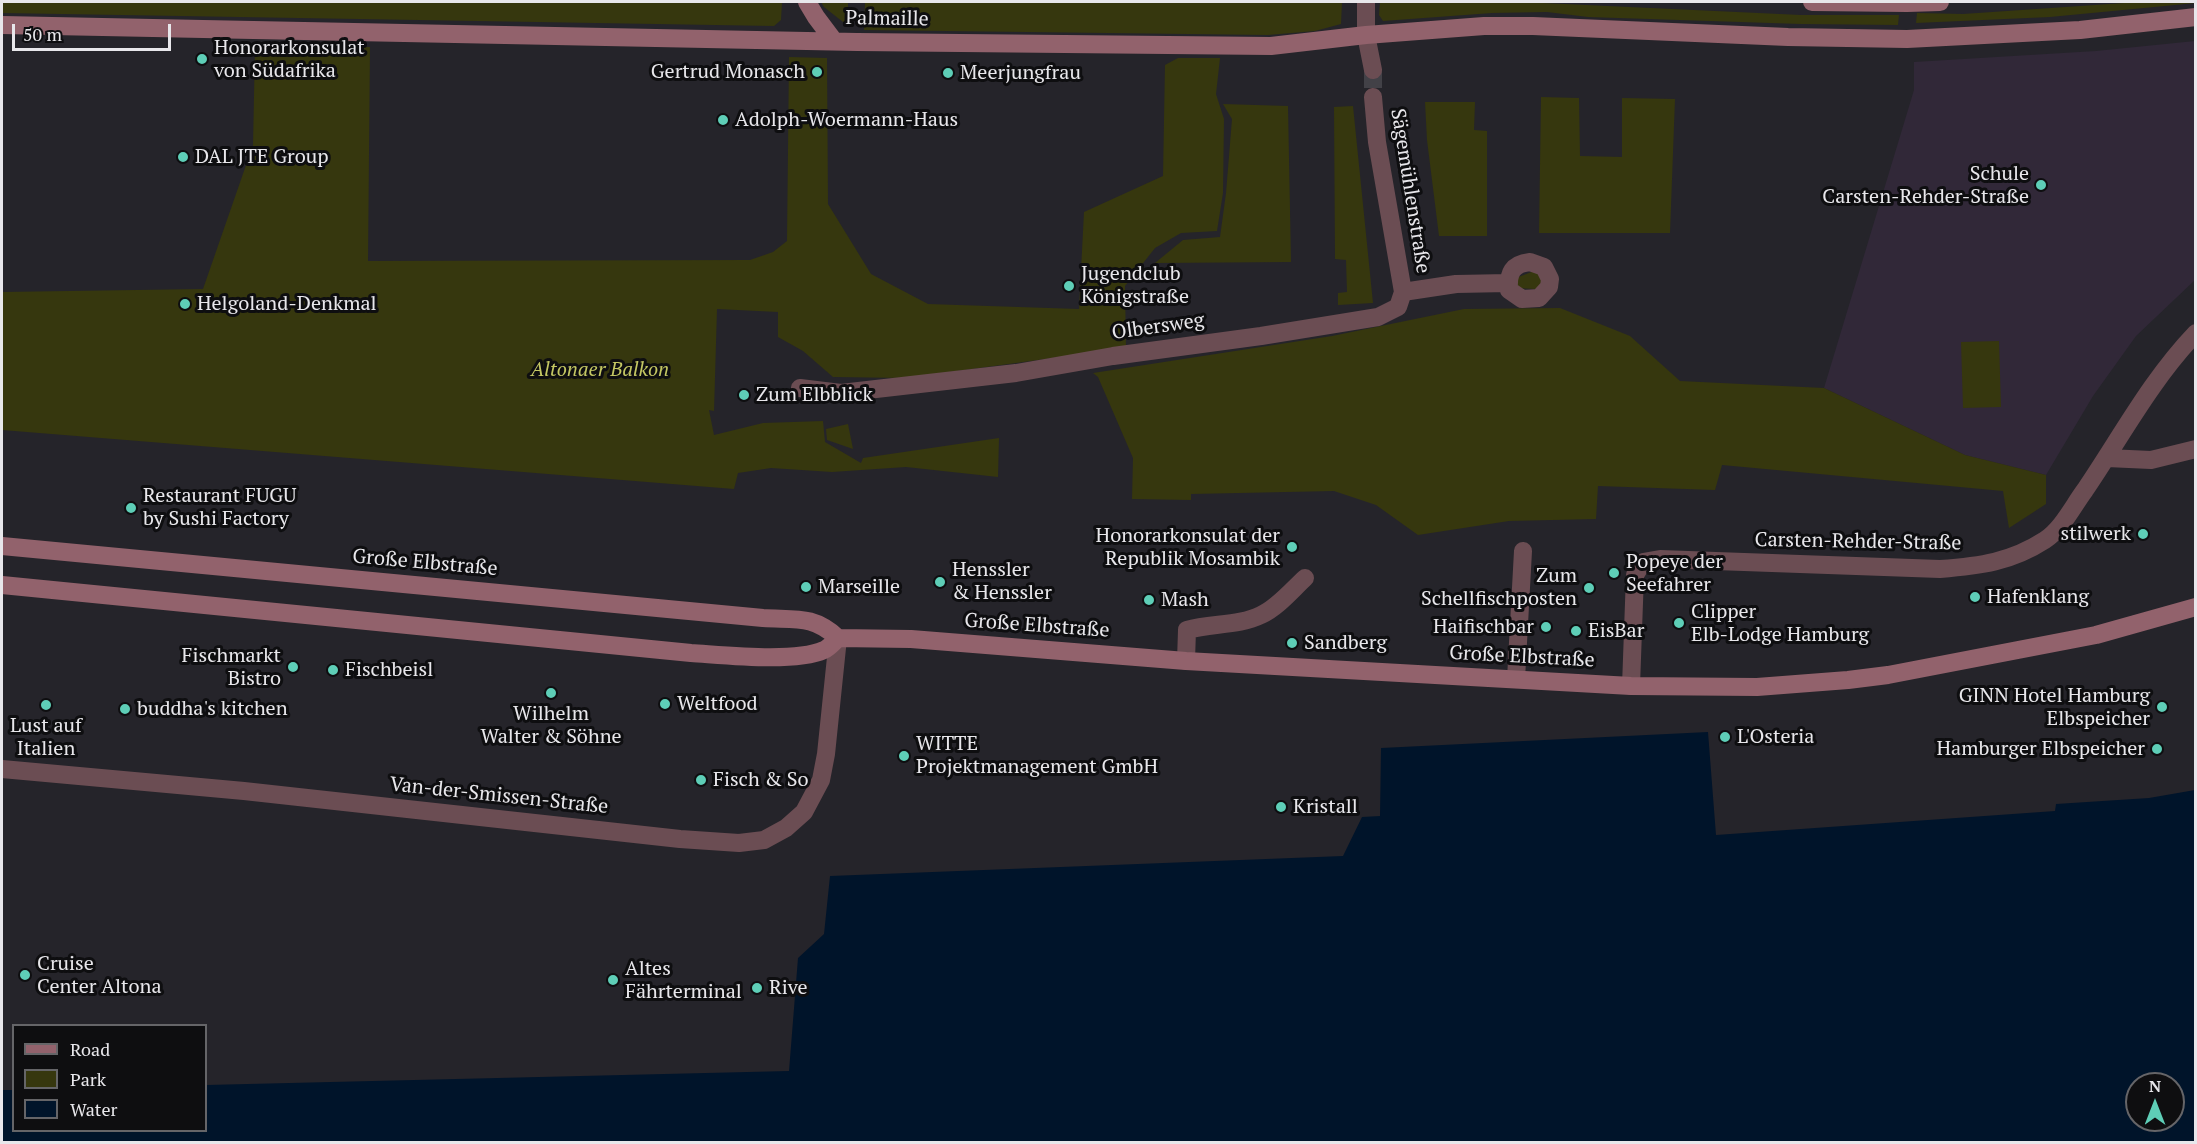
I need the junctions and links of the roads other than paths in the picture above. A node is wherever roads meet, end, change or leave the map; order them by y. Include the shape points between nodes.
1 (807, 2) edge
2 (1366, 2) edge
3 (1812, 2) edge
4 (1940, 2) edge
5 (2196, 17) edge
6 (2, 25) edge
7 (1366, 35) junction
8 (834, 41) junction
9 (1373, 70) tunnel mouth
10 (1373, 97) tunnel mouth
11 (1508, 283) dead end
12 (1403, 292) junction
13 (2196, 333) edge
14 (800, 388) dead end
15 (2196, 449) edge
16 (2107, 459) junction
17 (2, 546) edge
18 (1523, 551) dead end
19 (1305, 578) dead end
20 (2, 585) edge
21 (2196, 607) edge
22 (838, 638) junction
23 (1186, 661) junction
24 (1516, 679) junction
25 (1631, 686) junction
26 (2, 769) edge

1 - 8 street
2 - 7 street
3 - 4 street
5 - 7 street, Palmaille via 2080,30 1907,39 1533,26
6 - 8 street, Palmaille
7 - 8 street, Palmaille via 1271,46
7 - 9 street
10 - 12 street, Sägemühlenstraße
11 - 12 street via 1456,284
12 - 14 street, Olbersweg via 1398,307 1378,317 1273,334 841,393
13 - 16 street, Carsten-Rehder-Straße via 2148,391
15 - 16 street via 2151,460
16 - 25 street, Carsten-Rehder-Straße via 2047,538 2019,554 1980,566 1940,569 1660,559 1643,562 1635,575
17 - 22 street, Große Elbstraße via 808,620 825,626
18 - 24 street
19 - 23 street via 1264,614 1187,630
20 - 22 street via 691,653 809,655 826,650
21 - 25 street, Große Elbstraße via 2096,635 1848,680 1757,687
22 - 23 street, Große Elbstraße via 911,639
22 - 26 street, Van-der-Smissen-Straße via 822,780 804,812 764,840 739,843 680,839
23 - 24 street, Große Elbstraße
24 - 25 street, Große Elbstraße

